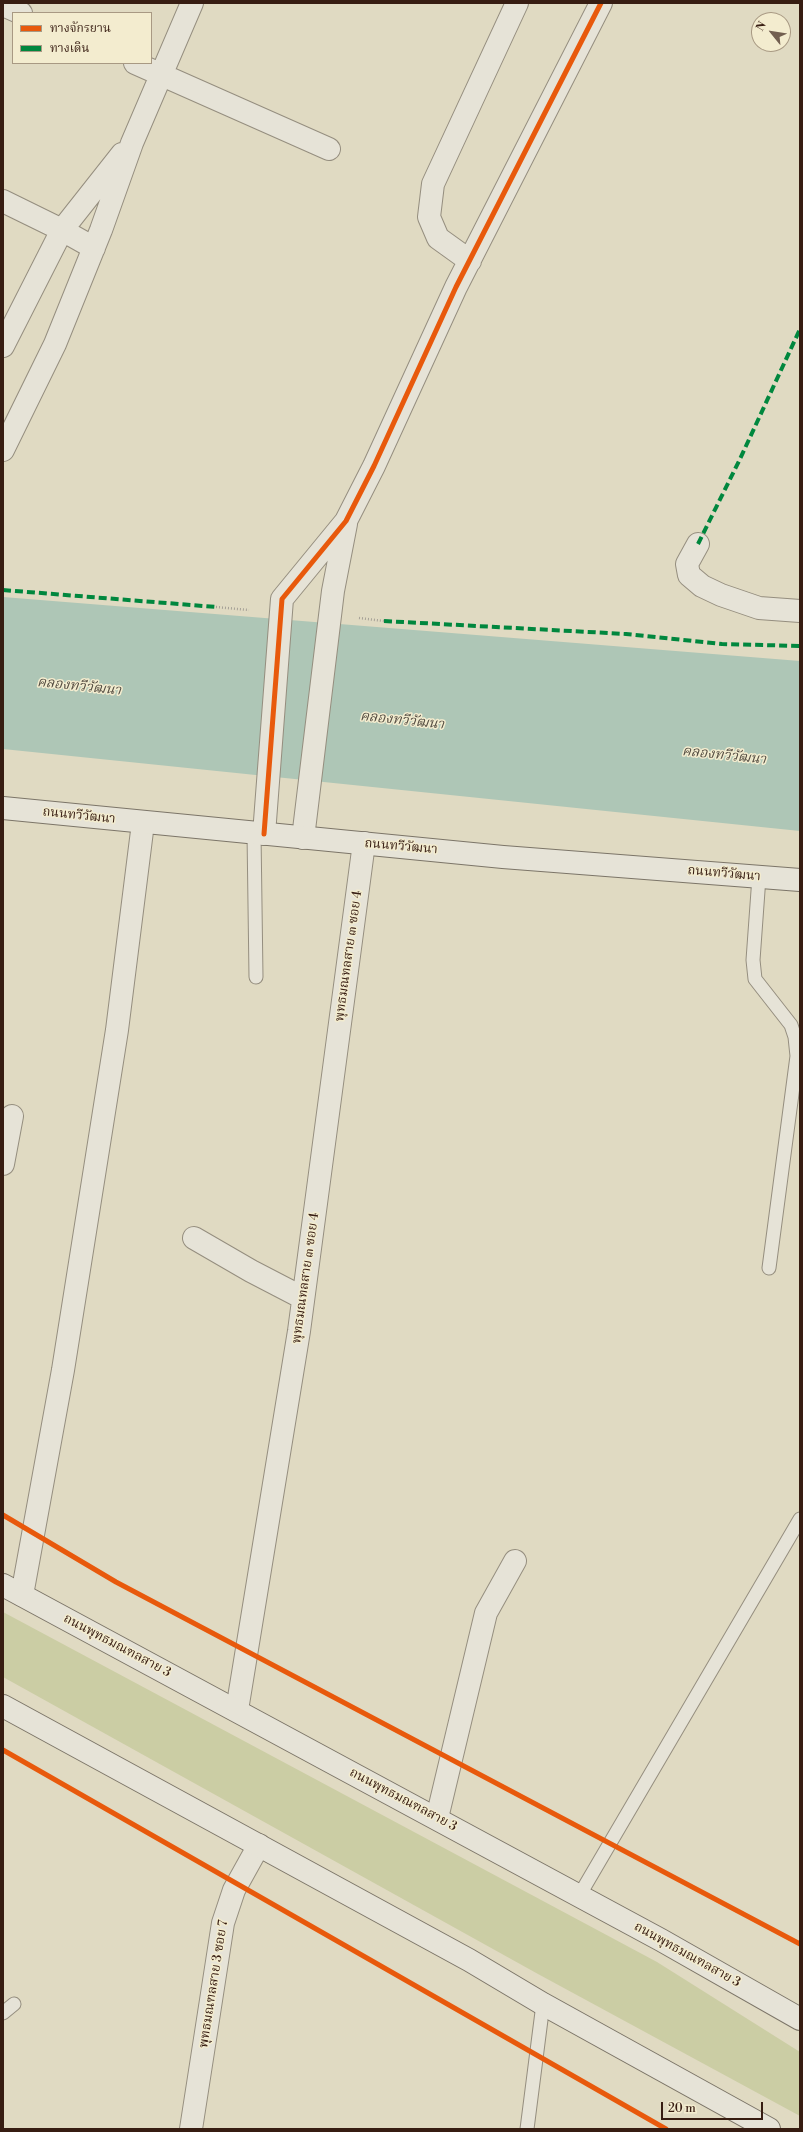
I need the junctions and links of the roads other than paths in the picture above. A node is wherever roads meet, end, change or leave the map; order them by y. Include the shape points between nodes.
1 (192, 3) edge
2 (517, 3) edge
3 (601, 3) edge
4 (3, 5) edge
5 (19, 12) edge
6 (137, 64) edge
7 (161, 75) junction
8 (132, 143) junction
9 (329, 149) dead end
10 (3, 200) edge
11 (62, 230) junction
12 (94, 248) junction
13 (470, 261) junction
14 (3, 346) edge
15 (3, 450) edge
16 (346, 521) junction
17 (698, 544) dead end
18 (800, 611) edge
19 (3, 808) edge
20 (143, 822) junction
21 (259, 834) junction
22 (303, 838) junction
23 (364, 844) junction
24 (759, 877) junction
25 (800, 880) edge
26 (256, 977) dead end
27 (12, 1116) dead end
28 (3, 1164) edge
29 (194, 1238) dead end
30 (768, 1268) dead end
31 (303, 1298) junction
32 (800, 1519) edge
33 (515, 1561) dead end
34 (3, 1585) edge
35 (22, 1595) junction
36 (3, 1706) edge
37 (237, 1710) junction
38 (437, 1818) junction
39 (259, 1845) junction
40 (579, 1896) junction
41 (14, 2004) dead end
42 (543, 2004) junction
43 (3, 2013) edge
44 (800, 2019) edge
45 (745, 2122) edge
46 (191, 2129) edge
47 (528, 2129) edge
48 (769, 2129) edge

1 - 7 street
2 - 13 street via 433,184 429,217 438,238
3 - 13 street
4 - 5 street
6 - 7 street
7 - 8 street
7 - 9 street
8 - 11 street
8 - 12 street
10 - 11 street
11 - 12 street
11 - 14 street
12 - 15 street via 55,344
13 - 16 street
16 - 21 street via 282,599 268,787
16 - 22 street via 333,591
17 - 18 street via 687,564 689,575 702,586 759,608
19 - 20 street, ถนนทวีวัฒนา
20 - 21 street, ถนนทวีวัฒนา
20 - 35 street via 117,1030 63,1370
21 - 22 street, ถนนทวีวัฒนา
21 - 26 lane
22 - 23 street, ถนนทวีวัฒนา
23 - 24 street, ถนนทวีวัฒนา
23 - 31 street, พุทธมณทลสาย ๓ ซอย 4
24 - 25 street, ถนนทวีวัฒนา
24 - 30 lane via 753,960 755,979 791,1025 797,1056
27 - 28 street
29 - 31 street
31 - 37 street, พุทธมณทลสาย ๓ ซอย 4
32 - 40 lane
33 - 38 street via 486,1613
34 - 35 street, ถนนพุทธมณฑลสาย 3
35 - 37 street, ถนนพุทธมณฑลสาย 3
36 - 39 street
37 - 38 street, ถนนพุทธมณฑลสาย 3
38 - 40 street, ถนนพุทธมณฑลสาย 3
39 - 42 street via 469,1960
39 - 46 street, พุทธมณฑลสาย 3 ซอย 7 via 234,1890 223,1923
40 - 44 street, ถนนพุทธมณฑลสาย 3
41 - 43 lane
42 - 45 street
42 - 47 lane
45 - 48 street

